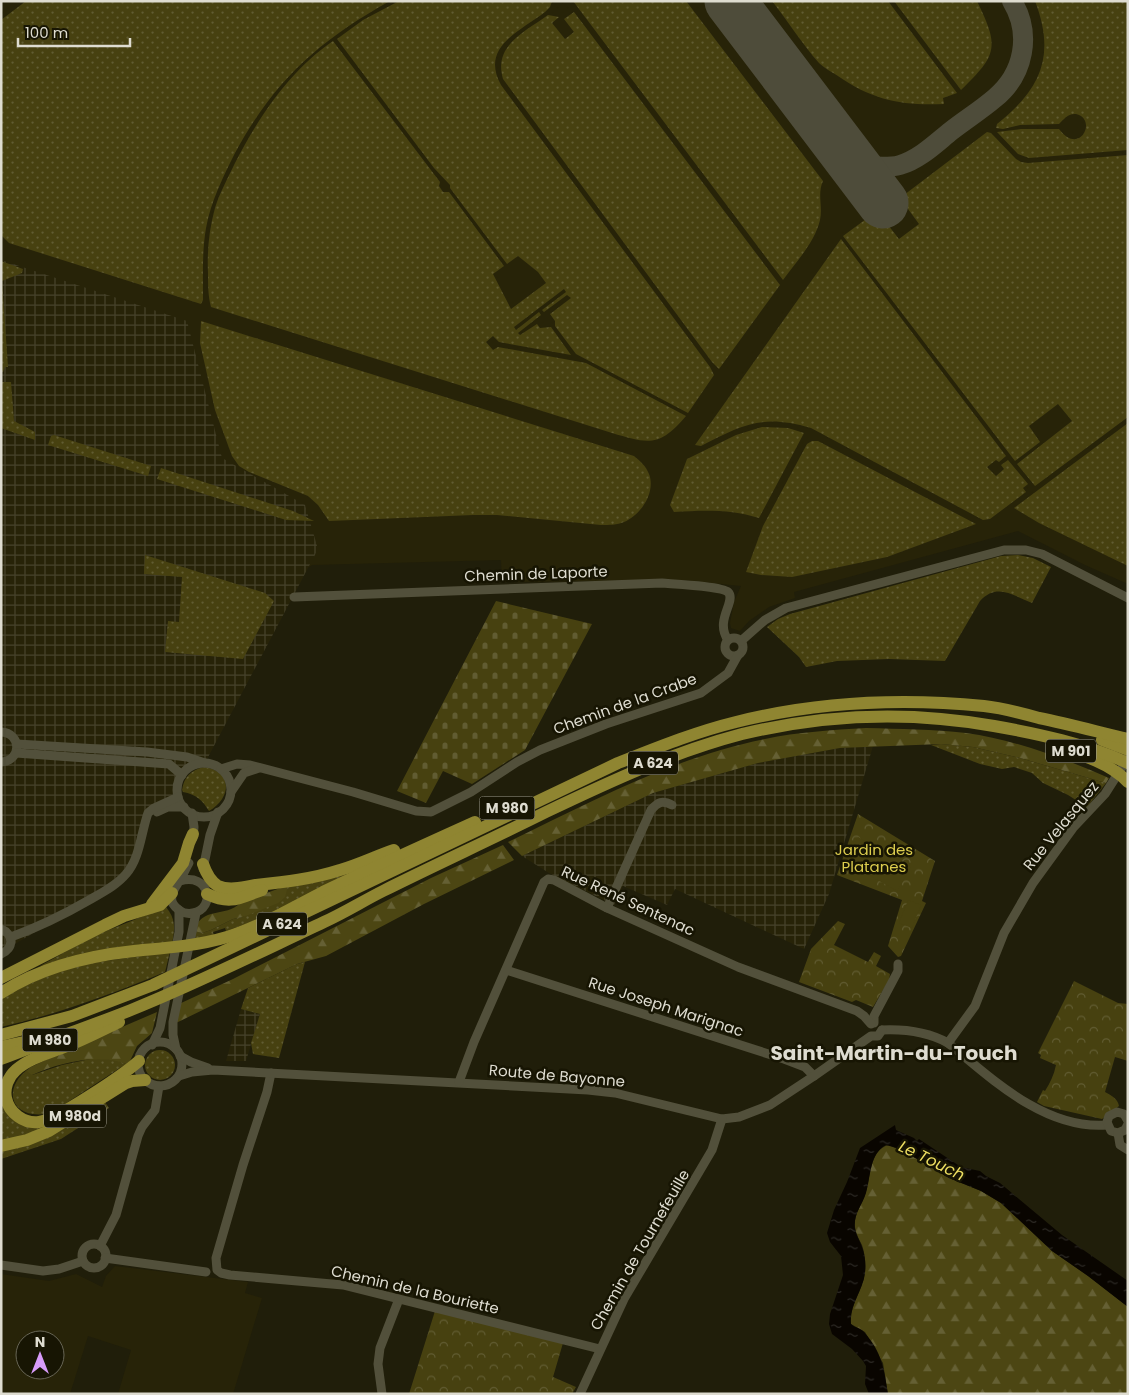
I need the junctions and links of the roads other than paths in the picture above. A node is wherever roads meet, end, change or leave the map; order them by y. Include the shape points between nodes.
1 (294, 597) dead end
2 (1125, 598) edge
3 (728, 640) junction
4 (741, 641) junction
5 (728, 654) junction
6 (738, 655) junction
7 (721, 678) junction
8 (1061, 722) junction
9 (1009, 729) junction
10 (1, 732) edge
11 (1128, 739) edge
12 (17, 749) junction
13 (1128, 750) edge
14 (1128, 758) edge
15 (1, 762) edge
16 (205, 763) junction
17 (1128, 763) edge
18 (259, 768) junction
19 (221, 769) junction
20 (182, 775) junction
21 (1128, 782) edge
22 (230, 793) junction
23 (554, 793) junction
24 (178, 797) junction
25 (672, 806) dead end
26 (184, 807) junction
27 (218, 812) junction
28 (192, 813) junction
29 (145, 821) junction
30 (460, 828) junction
31 (193, 834) junction
32 (203, 864) junction
33 (180, 881) junction
34 (288, 882) junction
35 (205, 889) junction
36 (172, 893) junction
37 (607, 908) junction
38 (145, 909) junction
39 (179, 910) junction
40 (196, 913) junction
41 (1, 928) edge
42 (11, 937) junction
43 (54, 950) junction
44 (1, 954) edge
45 (898, 964) dead end
46 (506, 970) junction
47 (210, 975) junction
48 (1, 978) edge
49 (1, 987) edge
50 (1, 993) edge
51 (99, 1022) junction
52 (872, 1024) junction
53 (882, 1030) junction
54 (1, 1035) edge
55 (871, 1036) junction
56 (948, 1042) junction
57 (152, 1044) junction
58 (1, 1047) edge
59 (178, 1053) junction
60 (1, 1059) edge
61 (139, 1060) junction
62 (213, 1070) junction
63 (271, 1073) junction
64 (178, 1076) junction
65 (814, 1076) junction
66 (145, 1080) junction
67 (459, 1082) junction
68 (159, 1086) junction
69 (722, 1119) junction
70 (1128, 1122) edge
71 (1107, 1125) junction
72 (1118, 1133) junction
73 (1, 1146) edge
74 (1128, 1150) edge
75 (100, 1246) junction
76 (105, 1258) junction
77 (83, 1261) junction
78 (1, 1265) edge
79 (206, 1272) dead end
80 (399, 1299) junction
81 (600, 1349) junction
82 (382, 1394) edge
83 (580, 1394) edge

1 - 3 street, Chemin de Laporte via 662,583 691,585 723,590 729,594 731,598 723,623
2 - 4 street via 1042,554 1004,550 786,608 765,620
3 - 4 street via 735,638
3 - 5 street, Chemin de Laporte via 725,645
4 - 6 street via 743,650
5 - 6 street
5 - 7 street via 728,664
6 - 7 street, Chemin de la Crabe
7 - 18 street, Chemin de la Crabe via 692,698 606,724 540,750 431,812 416,812
8 - 11 highway, A 624
8 - 13 highway, A 624
8 - 23 highway, A 624 via 985,706 891,703 803,709 735,722 687,736
9 - 17 highway, A 624 via 1059,739
9 - 21 highway, M 901 via 1080,754 1110,768
9 - 47 highway, A 624 via 943,719 848,718 781,726 699,747 586,793
10 - 12 street via 11,735
12 - 15 street via 9,761
12 - 16 street via 147,752
12 - 20 street via 169,764
14 - 56 street, Rue Velasquez via 1109,788 1033,883 1004,933 976,1006
16 - 19 street
16 - 20 street via 190,767
18 - 19 street, Chemin de la Crabe via 237,764
18 - 22 street via 244,773
19 - 22 street via 229,780
20 - 24 street
22 - 27 street
23 - 30 highway, M 980 via 519,803
23 - 54 highway, A 624 via 153,985 72,1016
24 - 26 street
24 - 29 street via 154,808
25 - 37 street via 661,802 651,810
26 - 28 street
26 - 29 street via 168,807
27 - 28 street via 206,816
27 - 32 street
28 - 31 street
29 - 42 street via 134,861 126,874 68,913
30 - 34 highway via 340,870
30 - 50 highway, M 980 via 235,934 199,943 76,961 37,973
31 - 33 street via 190,858
31 - 38 highway via 183,863 156,900
32 - 34 highway via 210,879 223,888
32 - 35 street
33 - 35 street via 194,879
33 - 36 street
34 - 35 highway via 227,901
35 - 40 street via 205,905
36 - 38 highway via 160,905
36 - 39 street via 173,902
37 - 46 street, Rue René Sentenac via 548,879
37 - 52 street, Rue René Sentenac via 738,967 856,1011
38 - 43 highway
39 - 40 street
39 - 57 street via 179,932 160,1028
40 - 59 street via 172,1022
41 - 42 street
42 - 44 street via 8,950
43 - 48 highway
43 - 49 highway
45 - 52 street via 895,979
46 - 65 street, Rue Joseph Marignac via 784,1059 805,1067
46 - 67 street, Rue René Sentenac
47 - 51 highway, A 624
47 - 61 highway via 130,1017 23,1065 8,1082 7,1103 22,1119 45,1121
51 - 58 highway, A 624
51 - 60 highway, M 980
52 - 53 street via 880,1025
52 - 55 street via 868,1030
53 - 55 street, Route de Bayonne via 878,1036
53 - 56 street via 919,1032
55 - 65 street, Route de Bayonne
56 - 71 street via 1043,1113 1090,1125
57 - 59 street via 165,1043
57 - 61 street
59 - 62 street, Route de Bayonne
59 - 64 street via 182,1066
61 - 66 street via 139,1070
62 - 63 street, Route de Bayonne
62 - 64 street, Route de Bayonne
63 - 67 street, Route de Bayonne
63 - 80 street, Chemin de la Bouriette via 216,1258 218,1270 230,1275 343,1285
64 - 68 street via 170,1084
65 - 69 street, Route de Bayonne via 770,1105 739,1117
66 - 68 street
66 - 73 highway, M 980d via 126,1083 49,1131
67 - 69 street, Route de Bayonne via 615,1093
68 - 75 street via 155,1110 138,1136 116,1215
69 - 81 street, Chemin de Tournefeuille via 712,1150 624,1299
70 - 71 street via 1122,1113 1114,1112 1109,1116
70 - 72 street via 1125,1130
71 - 72 street
72 - 74 street via 1120,1146
75 - 76 street
75 - 77 street via 87,1246 82,1253
76 - 77 street via 97,1267
76 - 79 street
77 - 78 street via 43,1271
80 - 81 street, Chemin de la Bouriette
80 - 82 street via 380,1348 378,1364
81 - 83 street, Chemin de Tournefeuille

